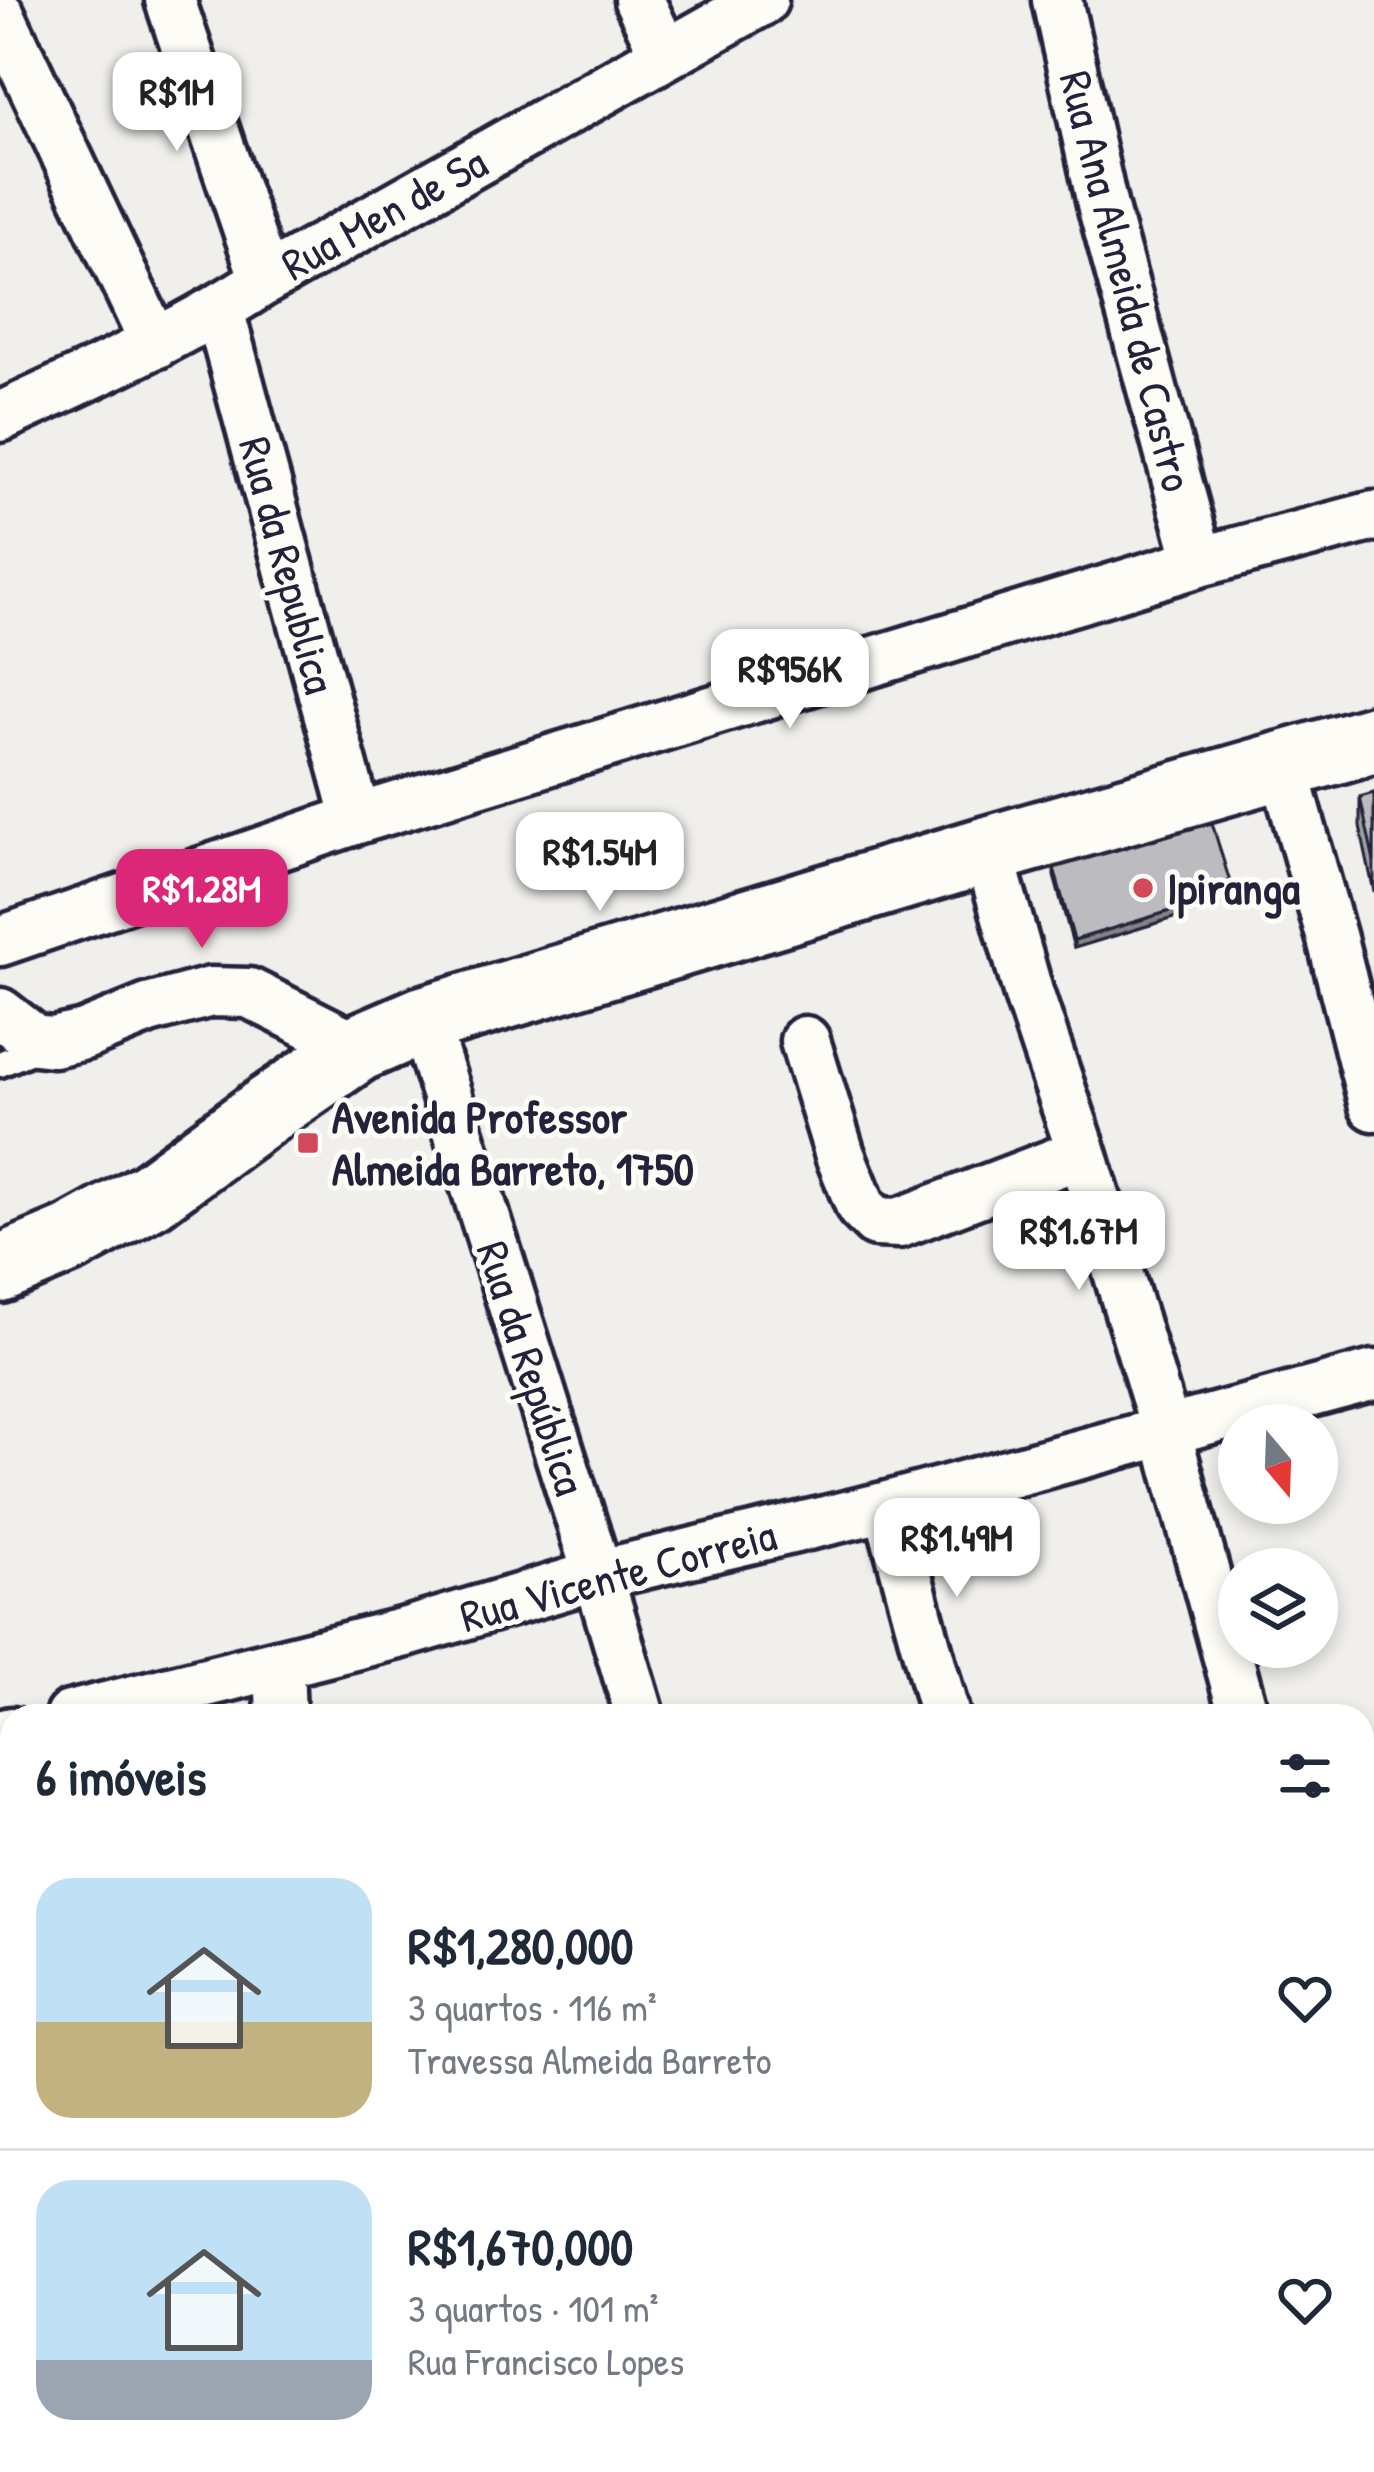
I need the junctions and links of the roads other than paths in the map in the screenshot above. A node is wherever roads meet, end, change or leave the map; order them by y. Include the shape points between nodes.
1 (170, 0) edge
2 (639, 0) edge
3 (763, 0) edge
4 (1057, 0) edge
5 (0, 15) edge
6 (664, 56) junction
7 (265, 280) junction
8 (219, 310) junction
9 (155, 344) junction
10 (0, 417) edge
11 (1374, 516) edge
12 (1198, 562) junction
13 (1374, 739) edge
14 (1283, 765) junction
15 (357, 819) junction
16 (988, 850) junction
17 (0, 941) edge
18 (0, 1013) edge
19 (423, 1020) junction
20 (805, 1041) dead end
21 (53, 1042) junction
22 (358, 1048) junction
23 (0, 1064) edge
24 (1373, 1100) edge
25 (1082, 1153) junction
26 (0, 1269) edge
27 (1374, 1375) edge
28 (1166, 1431) junction
29 (888, 1506) junction
30 (598, 1575) junction
31 (279, 1665) junction
32 (119, 1704) edge
33 (281, 1704) edge
34 (636, 1704) edge
35 (942, 1704) edge
36 (1241, 1704) edge

1 - 7 street
2 - 6 street
3 - 6 street, Rua Men de Sa
4 - 12 street, Rua Ana Almeida de Castro
5 - 9 street
6 - 7 street, Rua Men de Sa
7 - 8 street, Rua Men de Sa
8 - 9 street, Rua Men de Sa
8 - 15 street, Rua da Republica
9 - 10 street, Rua Men de Sa
11 - 12 street
12 - 15 street
13 - 14 main road
14 - 16 main road
14 - 24 street
15 - 17 street
16 - 19 main road
16 - 25 street
18 - 21 street via 35,1040
19 - 22 main road
19 - 30 street, Rua da República
20 - 25 street via 840,1155 861,1207 876,1222 898,1223
21 - 22 street via 212,992 249,993
21 - 23 lane
22 - 26 main road via 151,1195
25 - 28 street
27 - 28 street, Rua Vicente Correia
28 - 29 street, Rua Vicente Correia
28 - 36 street
29 - 30 street, Rua Vicente Correia
29 - 35 street
30 - 31 street, Rua Vicente Correia
30 - 34 street, Rua da República
31 - 32 street, Rua Vicente Correia
31 - 33 street

